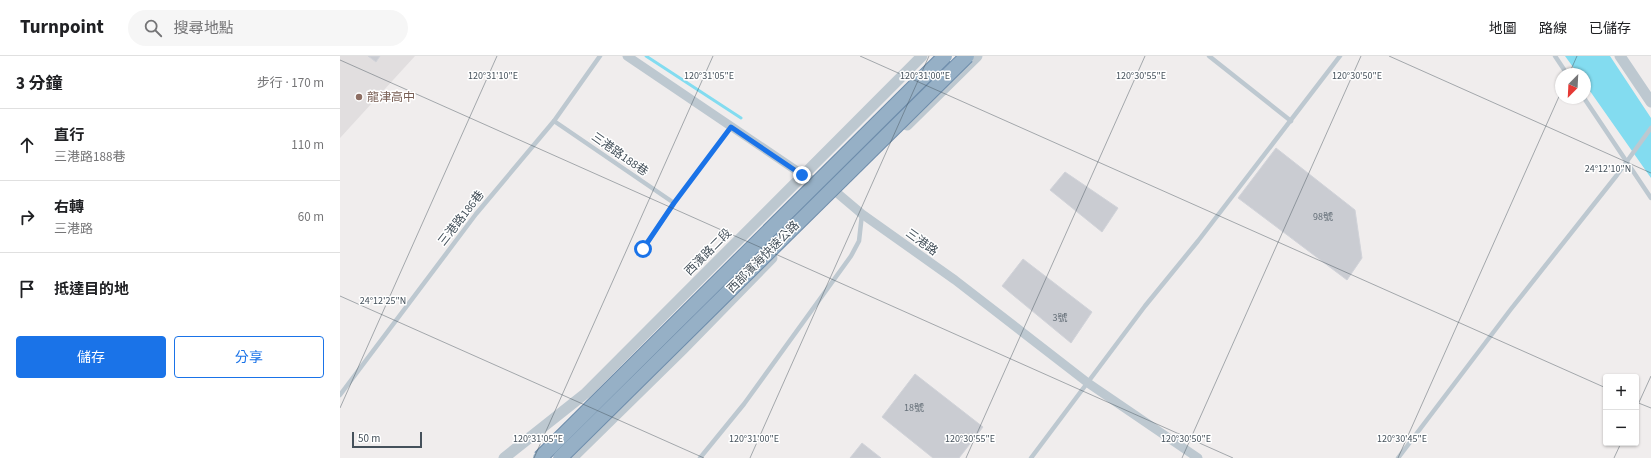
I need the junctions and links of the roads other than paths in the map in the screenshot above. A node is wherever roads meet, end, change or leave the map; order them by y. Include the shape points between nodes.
1 (600, 56) edge
2 (627, 56) edge
3 (922, 56) edge
4 (945, 56) edge
5 (967, 56) edge
6 (977, 56) edge
7 (1209, 56) edge
8 (1340, 56) edge
9 (1555, 56) edge
10 (1620, 56) edge
11 (1563, 68) edge
12 (1651, 102) edge
13 (1588, 104) edge
14 (554, 121) junction
15 (1290, 121) junction
16 (731, 127) junction
17 (1651, 128) edge
18 (1627, 161) junction
19 (802, 175) junction
20 (836, 192) junction
21 (1651, 198) edge
22 (674, 203) junction
23 (862, 214) junction
24 (643, 249) dead end
25 (1088, 383) junction
26 (340, 394) edge
27 (504, 458) edge
28 (540, 458) edge
29 (560, 458) edge
30 (572, 458) edge
31 (700, 458) edge
32 (1032, 458) edge
33 (1198, 458) edge
34 (1398, 458) edge

1 - 14 lane, 三港路186巷
2 - 16 street, 三港路
3 - 19 street, 西濱路二段
4 - 28 highway, 西部濱海快速公路, bridge
5 - 29 highway, 西部濱海快速公路, bridge
6 - 20 street
7 - 15 lane
8 - 15 lane
9 - 11 lane
10 - 12 street
13 - 18 lane
14 - 22 lane, 三港路188巷
14 - 26 lane, 三港路186巷 via 476,214
15 - 25 lane
16 - 19 street, 三港路
16 - 22 lane
17 - 18 lane
18 - 21 lane
18 - 34 lane
19 - 20 street, 三港路
19 - 27 street, 西濱路二段 via 586,393
20 - 23 street, 三港路
20 - 30 street via 683,349
22 - 24 lane
23 - 25 street, 三港路 via 955,280
23 - 31 lane via 859,241 851,256 744,404
25 - 32 lane
25 - 33 street, 三港路

